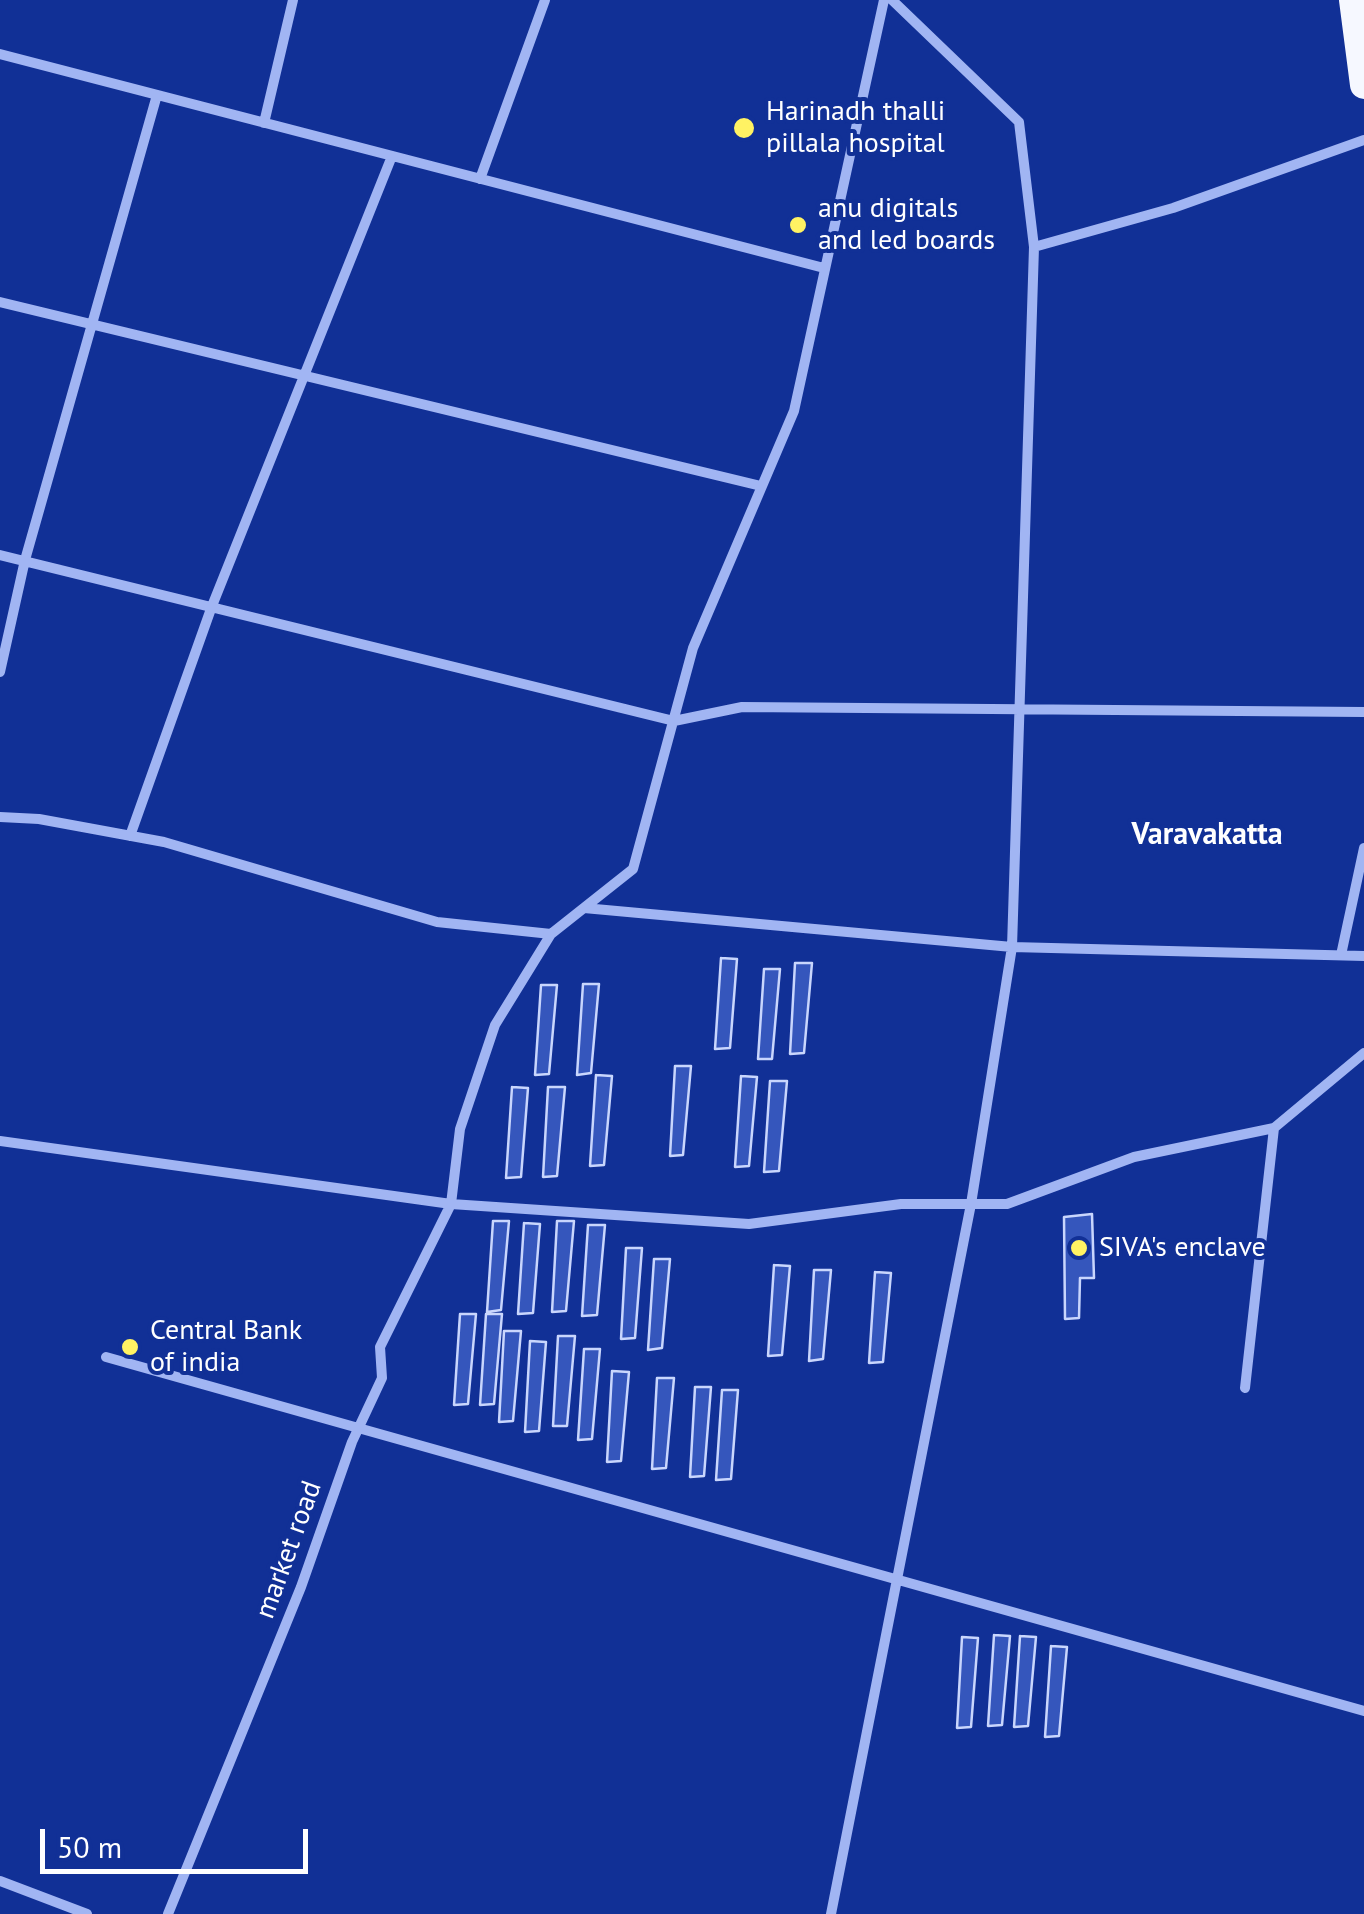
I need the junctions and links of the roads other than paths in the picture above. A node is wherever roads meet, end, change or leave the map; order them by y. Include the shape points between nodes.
1 (293, 0) edge
2 (545, 0) edge
3 (884, 0) edge
4 (892, 0) edge
5 (1353, 0) edge
6 (0, 54) edge
7 (1364, 85) edge
8 (156, 95) junction
9 (264, 123) junction
10 (1364, 140) edge
11 (392, 156) junction
12 (480, 179) junction
13 (1034, 247) junction
14 (824, 268) junction
15 (0, 302) edge
16 (94, 325) junction
17 (303, 374) junction
18 (761, 486) junction
19 (0, 555) edge
20 (25, 560) junction
21 (212, 606) junction
22 (0, 672) edge
23 (1019, 708) junction
24 (1364, 712) edge
25 (674, 720) junction
26 (0, 817) edge
27 (130, 836) junction
28 (1364, 848) edge
29 (584, 908) junction
30 (552, 934) junction
31 (1012, 947) junction
32 (1341, 955) junction
33 (1364, 956) edge
34 (1364, 1053) edge
35 (1274, 1128) junction
36 (0, 1142) edge
37 (450, 1204) junction
38 (971, 1204) junction
39 (106, 1357) dead end
40 (1245, 1388) dead end
41 (360, 1429) junction
42 (898, 1580) junction
43 (1364, 1711) edge
44 (0, 1881) edge
45 (87, 1914) edge
46 (168, 1914) edge
47 (831, 1914) edge

1 - 9 street
2 - 12 street
3 - 14 street, market road
4 - 13 street via 1020,122
5 - 7 highway
6 - 8 street
8 - 9 street
8 - 16 street
9 - 11 street
10 - 13 street via 1174,208
11 - 12 street
11 - 17 street
12 - 14 street
13 - 23 street
14 - 18 street, market road via 794,412
15 - 16 street
16 - 17 street
16 - 20 street
17 - 18 street
17 - 21 street
18 - 25 street, market road via 693,648
19 - 20 street
20 - 21 street
20 - 22 street
21 - 25 street
21 - 27 street
23 - 24 street
23 - 25 street via 742,708
23 - 31 street
25 - 29 street, market road via 633,869
26 - 27 street
27 - 30 street via 437,922
28 - 32 street
29 - 30 street, market road
29 - 31 street
30 - 37 street, market road via 495,1025 460,1129
31 - 32 street
31 - 38 street
32 - 33 street
34 - 35 street
35 - 38 street via 1134,1157 1007,1204
35 - 40 street
36 - 37 street
37 - 38 street via 749,1224 901,1204
37 - 41 street, market road via 380,1347 382,1378
38 - 42 street
39 - 41 street
41 - 42 street
41 - 46 street, market road
42 - 43 street
42 - 47 street
44 - 45 street

